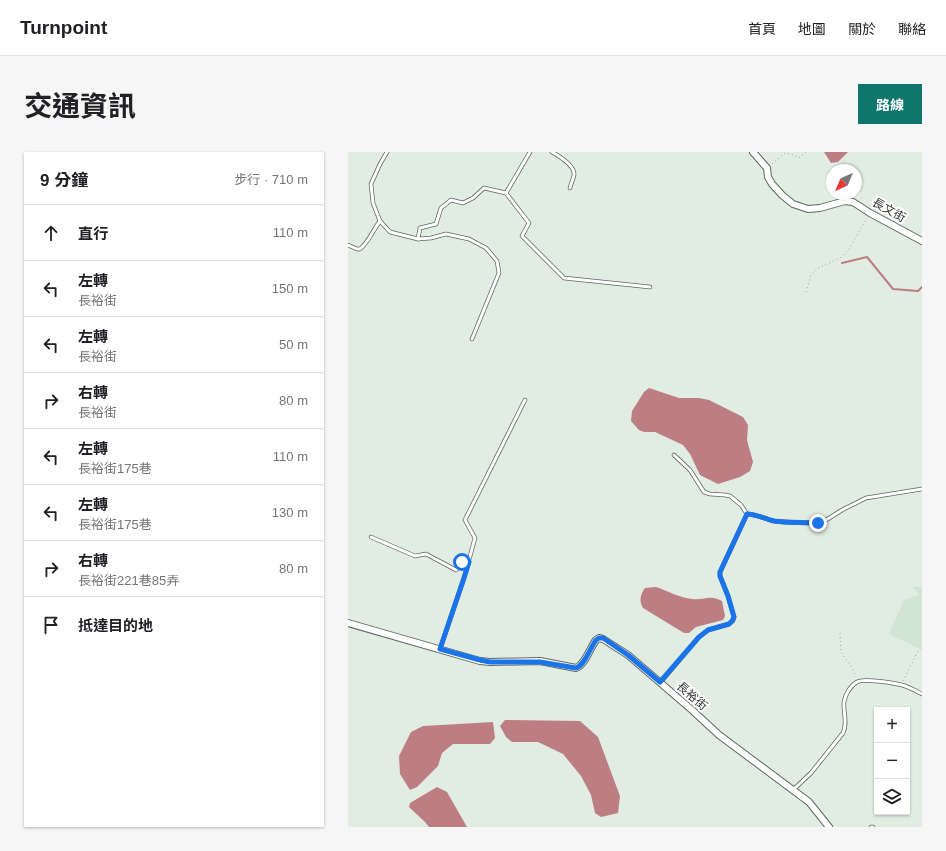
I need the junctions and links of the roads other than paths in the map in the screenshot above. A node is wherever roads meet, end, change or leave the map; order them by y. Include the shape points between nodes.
1 (387, 152) edge
2 (530, 152) edge
3 (552, 152) edge
4 (754, 152) edge
5 (570, 188) dead end
6 (506, 193) junction
7 (380, 221) junction
8 (418, 239) junction
9 (922, 241) edge
10 (348, 246) edge
11 (650, 287) dead end
12 (472, 339) dead end
13 (525, 400) dead end
14 (674, 455) dead end
15 (922, 488) edge
16 (747, 514) junction
17 (371, 536) dead end
18 (469, 562) junction
19 (348, 623) edge
20 (440, 649) junction
21 (660, 682) junction
22 (922, 694) edge
23 (793, 790) junction
24 (829, 827) edge

1 - 7 lane via 371,184 373,203
2 - 6 lane
3 - 5 lane via 564,159 573,172
4 - 9 street, 長文街 via 767,168 772,184 793,204 814,209 845,201 853,202
6 - 8 lane via 484,188 463,203 451,200 441,208 436,224 420,228
6 - 11 lane via 529,223 522,236 564,278
7 - 8 lane via 390,232
7 - 10 lane via 360,249
8 - 12 lane via 446,234 469,239 486,248 497,261 499,273
13 - 18 lane via 465,520 475,538
14 - 16 lane via 690,470 704,492 730,496
15 - 16 lane via 866,498 823,522 783,522
16 - 21 lane via 720,572 734,617 732,621 708,630 699,637
17 - 18 lane via 416,556 426,554 456,570 462,562
18 - 20 lane
19 - 20 street, 長裕街
20 - 21 street, 長裕街 via 490,662 540,662 576,668 583,663 596,640 603,638
21 - 23 street, 長裕街 via 719,735
22 - 23 lane via 901,685 866,680 857,682 844,702 843,733 811,773
23 - 24 street, 長裕街 via 809,802

